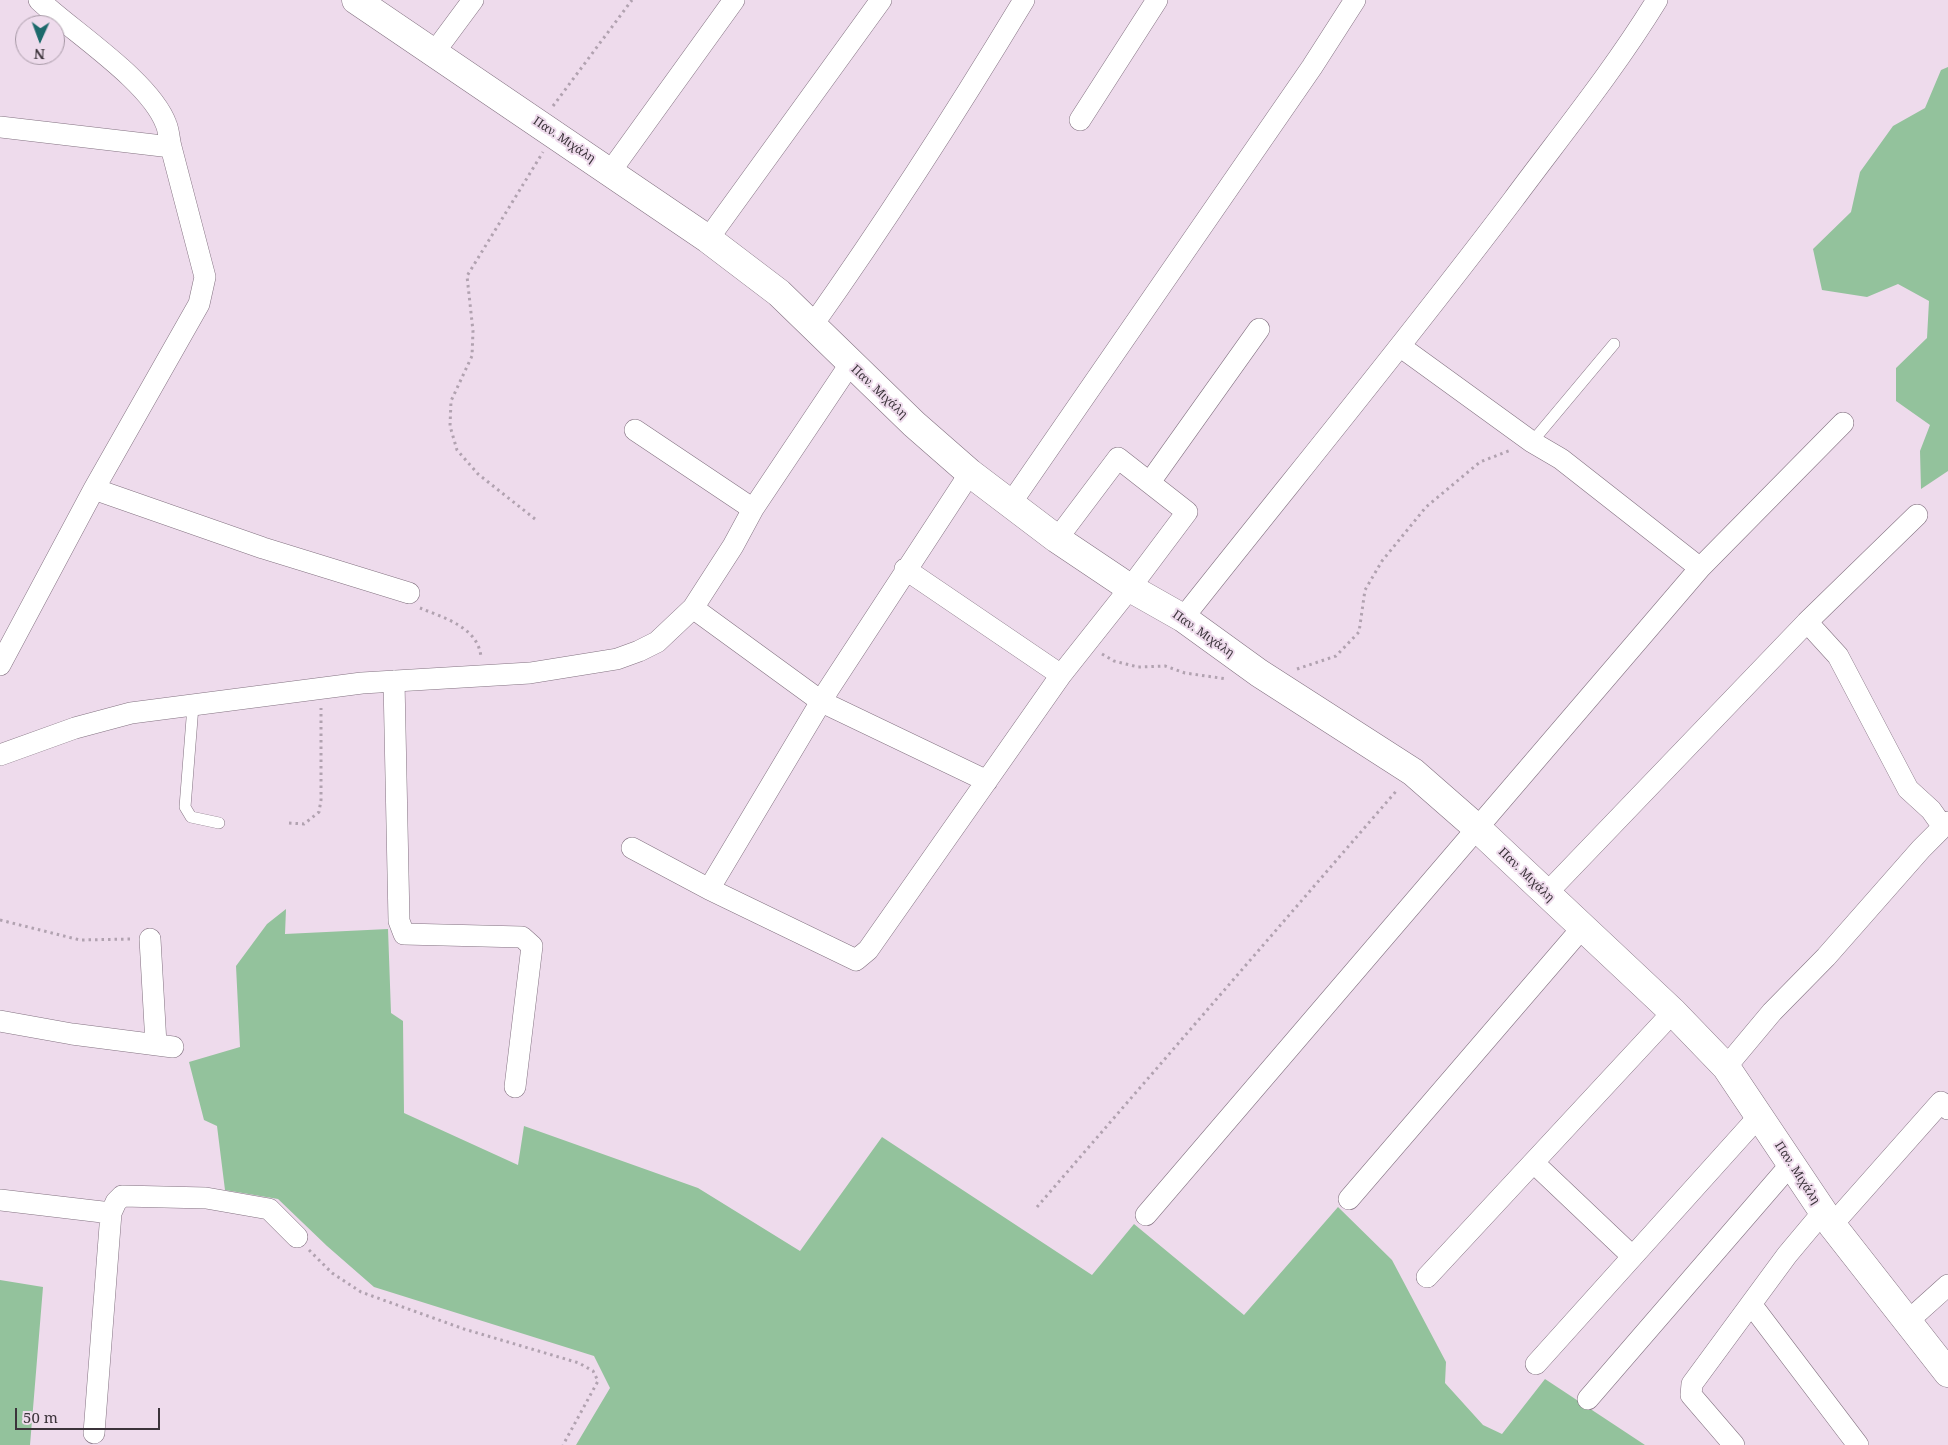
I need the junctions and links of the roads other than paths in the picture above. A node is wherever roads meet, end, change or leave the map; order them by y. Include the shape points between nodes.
1 (39, 0) edge
2 (356, 0) edge
3 (474, 0) edge
4 (734, 0) edge
5 (880, 0) edge
6 (1024, 0) edge
7 (1157, 0) edge
8 (1354, 0) edge
9 (1657, 0) edge
10 (433, 54) junction
11 (1080, 120) dead end
12 (0, 127) edge
13 (171, 147) junction
14 (610, 172) junction
15 (708, 239) junction
16 (812, 326) junction
17 (1259, 329) dead end
18 (1614, 344) dead end
19 (1401, 347) junction
20 (850, 364) junction
21 (1843, 423) dead end
22 (635, 430) dead end
23 (1532, 442) junction
24 (970, 473) junction
25 (1150, 482) junction
26 (94, 489) junction
27 (1011, 503) junction
28 (753, 509) junction
29 (1917, 515) dead end
30 (1057, 539) junction
31 (1700, 568) junction
32 (905, 569) junction
33 (1130, 588) junction
34 (409, 593) road end
35 (693, 608) junction
36 (1183, 618) junction
37 (1808, 622) junction
38 (0, 665) edge
39 (1060, 675) junction
40 (394, 681) junction
41 (822, 702) junction
42 (193, 706) junction
43 (0, 755) edge
44 (987, 781) junction
45 (219, 822) dead end
46 (1946, 824) edge
47 (1477, 828) junction
48 (632, 848) dead end
49 (709, 889) junction
50 (1546, 894) junction
51 (1582, 928) junction
52 (150, 939) road end
53 (1673, 1012) junction
54 (0, 1021) edge
55 (1726, 1066) junction
56 (515, 1086) dead end
57 (1946, 1101) edge
58 (1760, 1115) junction
59 (1534, 1163) junction
60 (1791, 1164) junction
61 (1349, 1199) dead end
62 (0, 1200) edge
63 (111, 1213) junction
64 (1146, 1215) dead end
65 (1827, 1218) junction
66 (297, 1237) road end
67 (1632, 1256) junction
68 (1426, 1277) dead end
69 (1948, 1285) edge
70 (1751, 1304) junction
71 (1908, 1322) junction
72 (1536, 1364) dead end
73 (1948, 1373) edge
74 (1588, 1399) dead end
75 (94, 1434) dead end
76 (1734, 1445) edge
77 (1858, 1445) edge

1 - 13 street via 122,69 145,94 166,124
2 - 10 street, Παν. Μιχάλη
3 - 10 street
4 - 14 street
5 - 15 street
6 - 16 street via 944,132
7 - 11 street
8 - 27 street via 1312,67
9 - 19 street via 1586,103
10 - 14 street, Παν. Μιχάλη
12 - 13 street
13 - 26 street via 205,277 199,304
14 - 15 street, Παν. Μιχάλη
15 - 16 street, Παν. Μιχάλη via 779,293
16 - 20 street, Παν. Μιχάλη
17 - 25 street
18 - 23 lane
19 - 23 street
19 - 36 street
20 - 24 street, Παν. Μιχάλη
20 - 28 street
21 - 31 street
22 - 28 street
23 - 31 street via 1561,459
24 - 27 street, Παν. Μιχάλη
24 - 32 street
25 - 30 street via 1118,458
25 - 33 street via 1187,512
26 - 34 street via 254,545
26 - 38 street
27 - 30 street, Παν. Μιχάλη
28 - 35 street
29 - 37 street
30 - 33 street, Παν. Μιχάλη
31 - 47 street
32 - 39 street
32 - 41 street
33 - 36 street, Παν. Μιχάλη
33 - 39 street
35 - 40 street via 657,642 617,659 478,677
35 - 41 street
36 - 47 street, Παν. Μιχάλη via 1259,673 1413,772
37 - 46 street via 1838,656 1908,789
37 - 50 street
39 - 44 street
40 - 42 street
40 - 56 street via 399,921 404,934 522,937 532,946
41 - 44 street
41 - 49 street
42 - 43 street via 121,716 75,728
42 - 45 lane via 185,807 191,817
44 - 49 street via 868,950 856,960
46 - 55 street
47 - 50 street, Παν. Μιχάλη
47 - 64 street
48 - 49 street
50 - 51 street, Παν. Μιχάλη
51 - 53 street, Παν. Μιχάλη
51 - 61 street
52 - 54 street via 164,1046
53 - 55 street, Παν. Μιχάλη
53 - 59 street
55 - 58 street, Παν. Μιχάλη
57 - 65 street
58 - 60 street, Παν. Μιχάλη
58 - 67 street
59 - 67 street
59 - 68 street
60 - 65 street, Παν. Μιχάλη
60 - 74 street
62 - 63 street
63 - 66 street via 122,1196 206,1198 269,1209
63 - 75 street
65 - 70 street via 1787,1255
65 - 71 street, Παν. Μιχάλη
67 - 72 street
69 - 71 street
70 - 76 street via 1692,1384 1691,1395
70 - 77 street
71 - 73 street, Παν. Μιχάλη

